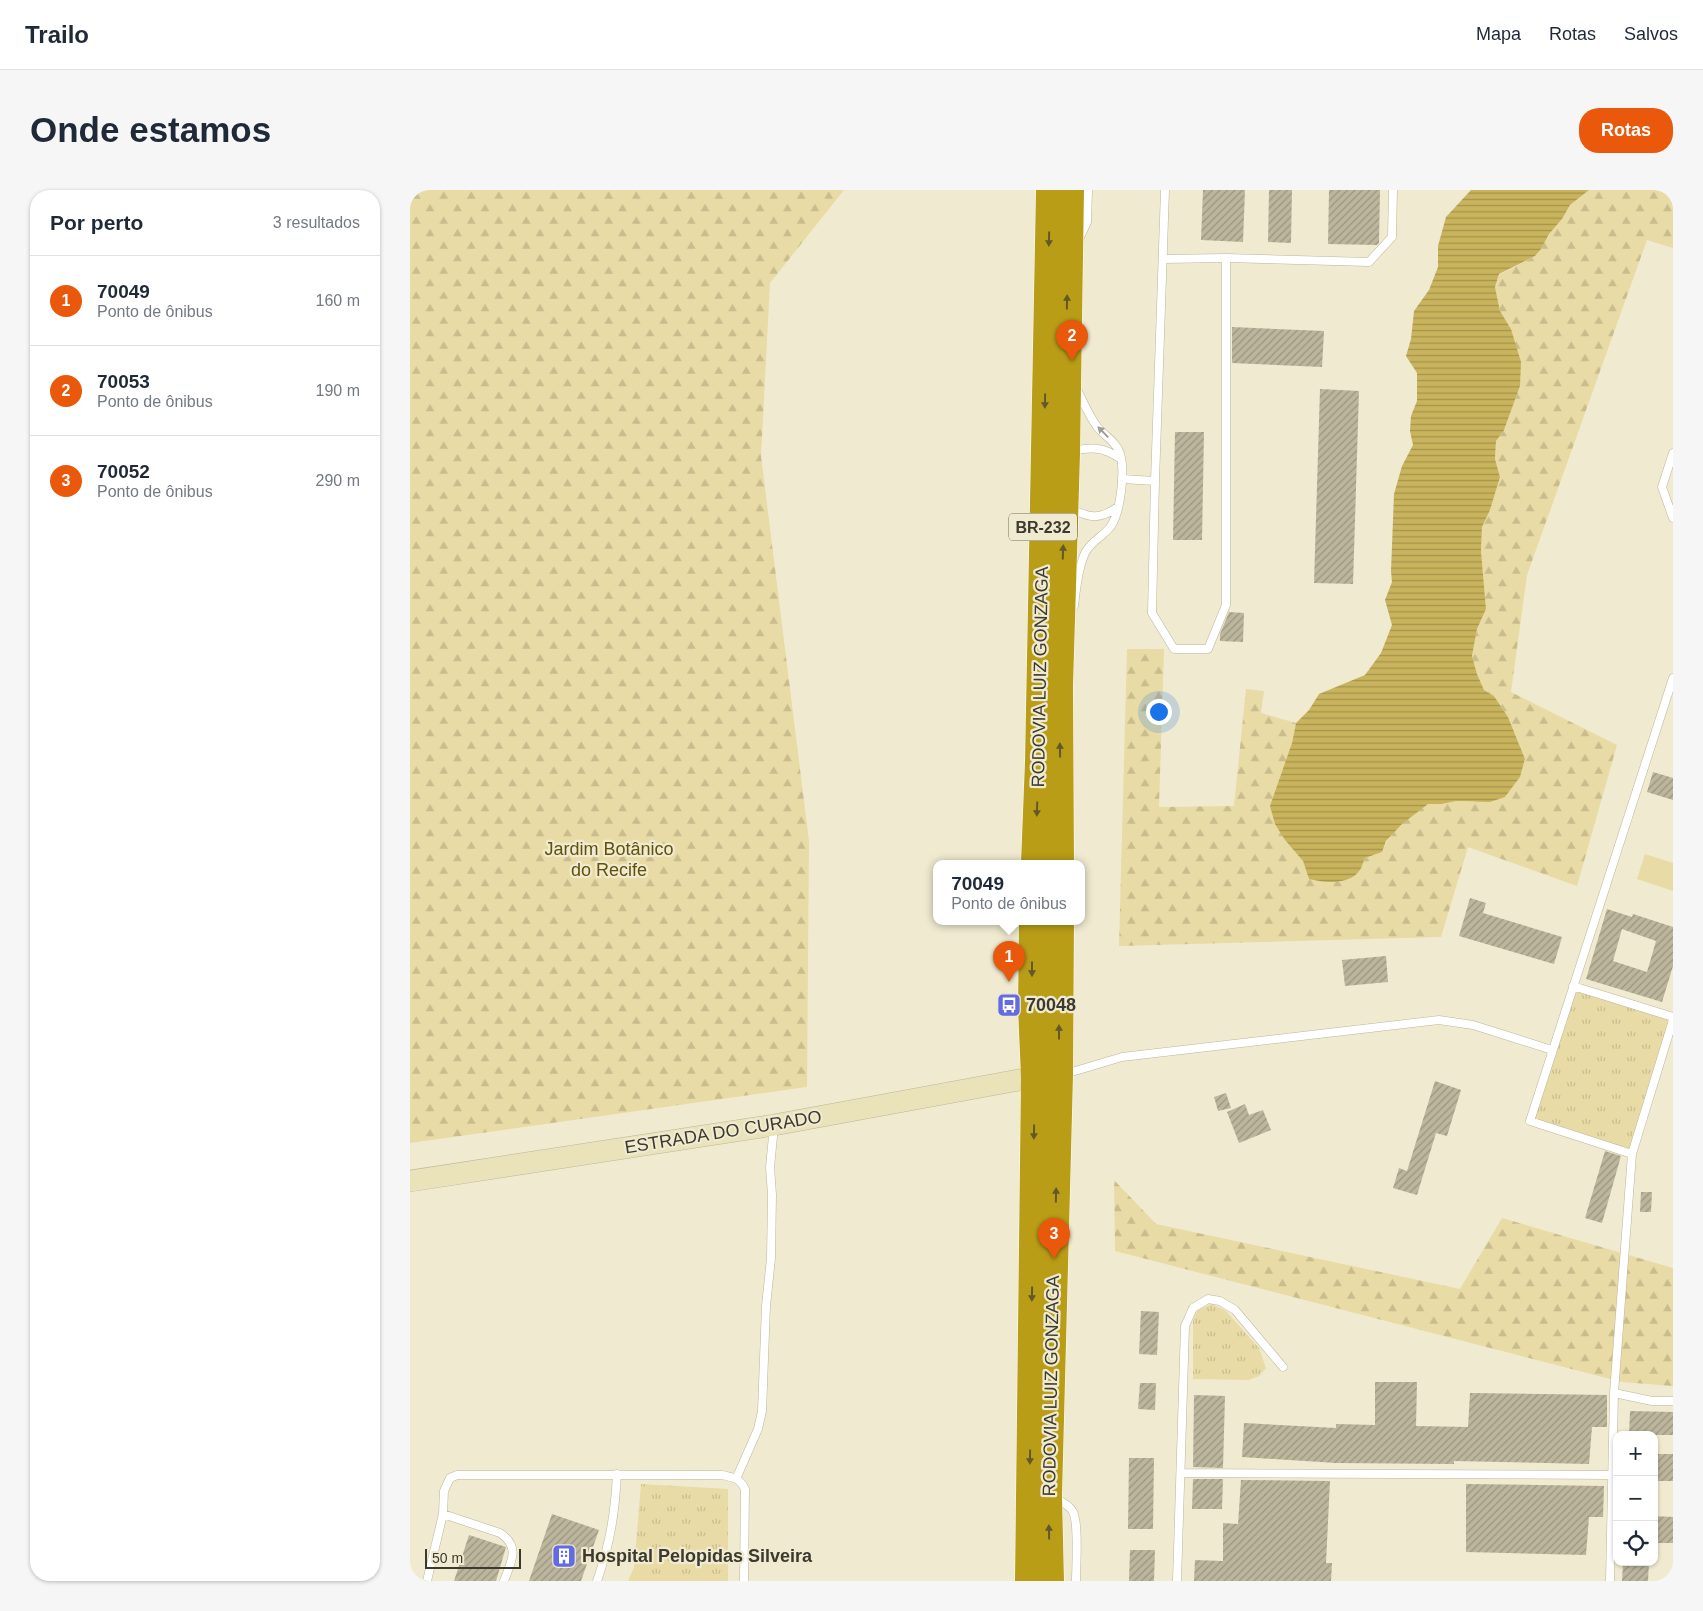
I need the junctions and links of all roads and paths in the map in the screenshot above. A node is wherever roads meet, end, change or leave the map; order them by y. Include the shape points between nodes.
1 (1050, 190) edge
2 (1070, 190) edge
3 (1088, 190) edge
4 (1166, 190) edge
5 (1393, 190) edge
6 (1226, 258) junction
7 (1163, 259) junction
8 (1068, 264) junction
9 (1066, 368) junction
10 (1673, 453) edge
11 (1066, 454) junction
12 (1121, 459) junction
13 (1122, 478) junction
14 (1154, 481) junction
15 (1064, 506) junction
16 (1118, 507) junction
17 (1673, 518) edge
18 (1073, 614) dead end
19 (1069, 641) dead end
20 (1673, 678) edge
21 (1059, 686) junction
22 (1035, 860) edge
23 (1060, 860) edge
24 (1033, 925) edge
25 (1060, 925) edge
26 (1573, 986) junction
27 (1673, 1019) edge
28 (1552, 1050) junction
29 (1047, 1076) junction
30 (774, 1125) junction
31 (1632, 1154) junction
32 (410, 1181) edge
33 (1283, 1366) dead end
34 (1614, 1393) junction
35 (1673, 1401) edge
36 (1181, 1473) junction
37 (618, 1474) junction
38 (1612, 1475) junction
39 (736, 1479) junction
40 (1048, 1496) junction
41 (442, 1514) junction
42 (427, 1581) edge
43 (504, 1581) edge
44 (597, 1581) edge
45 (744, 1581) edge
46 (1030, 1581) edge
47 (1050, 1581) edge
48 (1076, 1581) edge
49 (1178, 1581) edge
50 (1610, 1581) edge

1 -> 22 highway, RODOVIA LUIZ GONZAGA / BR-232
2 - 8 highway, RODOVIA LUIZ GONZAGA / BR-232
3 - 8 lane via 1087,222
4 - 7 lane
5 - 6 lane via 1392,237 1369,262
6 - 7 lane
6 - 14 lane via 1226,605 1208,649 1174,648 1152,613
7 - 14 lane
9 -> 8 highway, RODOVIA LUIZ GONZAGA / BR-232
9 - 11 highway, RODOVIA LUIZ GONZAGA / BR-232
12 -> 9 lane via 1116,444 1091,418
10 - 17 lane via 1662,486
11 - 12 lane via 1091,448 1111,452
11 - 15 highway, RODOVIA LUIZ GONZAGA / BR-232
12 - 13 lane
13 - 14 lane
13 - 16 lane
15 - 16 lane via 1096,517
21 -> 15 highway, RODOVIA LUIZ GONZAGA / BR-232
16 - 18 lane via 1111,526 1092,542 1085,553
19 - 21 lane
20 - 26 lane
23 -> 21 highway, RODOVIA LUIZ GONZAGA / BR-232
24 -> 29 highway, RODOVIA LUIZ GONZAGA via 1032,1008
29 -> 25 highway, RODOVIA LUIZ GONZAGA
26 - 27 lane
26 - 28 lane
27 - 31 lane
28 - 29 lane via 1473,1025 1439,1020 1122,1057
28 - 31 lane via 1530,1121
29 - 30 main road, ESTRADA DO CURADO
40 -> 29 highway, RODOVIA LUIZ GONZAGA
29 -> 46 highway, RODOVIA LUIZ GONZAGA
30 - 32 main road, ESTRADA DO CURADO
30 - 39 lane via 770,1167 771,1258 762,1411 758,1429
31 - 34 lane
33 - 36 lane via 1235,1310 1220,1301 1208,1299 1193,1308 1185,1326
34 - 35 lane via 1652,1401
34 - 38 lane
36 - 38 lane
36 - 49 lane
37 - 39 lane via 722,1475
37 - 41 lane via 457,1475 446,1483
37 - 44 lane via 614,1518
38 - 50 lane
39 - 45 lane via 745,1490
47 -> 40 highway, RODOVIA LUIZ GONZAGA
40 - 48 lane via 1063,1502 1074,1512
41 - 42 lane
41 - 43 lane via 506,1537 513,1546 513,1556

